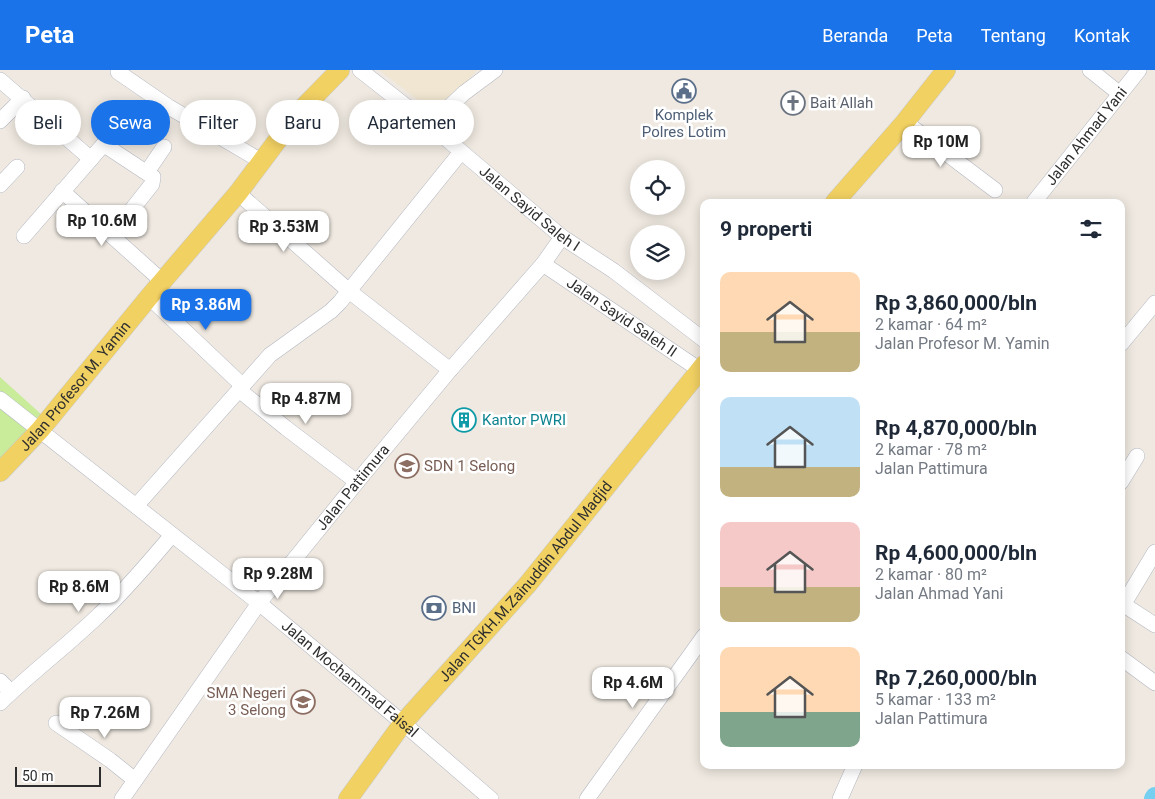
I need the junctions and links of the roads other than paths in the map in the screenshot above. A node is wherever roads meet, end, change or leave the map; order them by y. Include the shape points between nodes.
1 (340, 70) edge
2 (360, 70) edge
3 (495, 70) edge
4 (946, 70) edge
5 (1090, 70) edge
6 (1139, 70) edge
7 (118, 72) dead end
8 (0, 80) edge
9 (1120, 94) junction
10 (23, 98) junction
11 (398, 100) edge
12 (457, 100) edge
13 (0, 121) edge
14 (905, 122) junction
15 (453, 145) edge
16 (164, 147) dead end
17 (461, 152) junction
18 (91, 158) junction
19 (261, 161) junction
20 (17, 167) dead end
21 (147, 172) junction
22 (0, 185) edge
23 (994, 190) dead end
24 (62, 191) junction
25 (238, 193) junction
26 (838, 199) edge
27 (1036, 199) edge
28 (126, 216) dead end
29 (24, 236) dead end
30 (562, 237) junction
31 (544, 264) junction
32 (162, 281) junction
33 (349, 291) junction
34 (149, 297) junction
35 (1155, 303) edge
36 (700, 337) edge
37 (1125, 339) edge
38 (700, 366) edge
39 (700, 369) edge
40 (450, 370) junction
41 (241, 388) junction
42 (0, 399) edge
43 (40, 430) junction
44 (1137, 456) dead end
45 (0, 472) edge
46 (1125, 476) edge
47 (357, 482) junction
48 (136, 506) junction
49 (172, 536) junction
50 (1155, 552) edge
51 (1125, 599) edge
52 (259, 603) junction
53 (1125, 606) edge
54 (1155, 625) edge
55 (700, 642) edge
56 (1125, 661) edge
57 (0, 681) edge
58 (1155, 683) edge
59 (11, 692) junction
60 (0, 703) edge
61 (56, 723) dead end
62 (403, 723) junction
63 (853, 769) edge
64 (135, 780) junction
65 (122, 799) edge
66 (348, 799) edge
67 (492, 799) edge
68 (587, 799) edge
69 (840, 799) edge

1 - 19 main road, Jalan Profesor M. Yamin via 298,113
2 - 11 street, Jalan Sayid Saleh I
3 - 12 street
4 - 14 main road
5 - 9 street
6 - 9 street, Jalan Ahmad Yani
7 - 19 street via 169,107
8 - 10 street
9 - 27 street, Jalan Ahmad Yani
10 - 13 street
10 - 18 street
14 - 23 street
14 - 26 main road
15 - 17 street, Jalan Sayid Saleh I
16 - 21 street
17 - 30 street, Jalan Sayid Saleh I
17 - 33 street
18 - 21 street via 106,146
18 - 24 street
19 - 25 main road, Jalan Profesor M. Yamin
20 - 22 street
21 - 28 street via 154,180
24 - 29 street
24 - 32 street
25 - 32 main road, Jalan Profesor M. Yamin
25 - 33 street
30 - 31 street, Jalan Pattimura
30 - 36 street, Jalan Sayid Saleh I via 614,271
31 - 38 street, Jalan Sayid Saleh II
31 - 40 street, Jalan Pattimura
32 - 34 main road, Jalan Profesor M. Yamin
33 - 40 street
33 - 41 street via 332,311 270,355
34 - 41 street
34 - 43 main road, Jalan Profesor M. Yamin
35 - 37 street
39 - 62 main road, Jalan TGKH.M.Zainuddin Abdul Madjid via 528,584
40 - 47 street, Jalan Pattimura
41 - 47 street via 286,428
41 - 48 street
42 - 43 street, Jalan Mochammad Faisal
43 - 45 main road, Jalan Profesor M. Yamin
43 - 48 street, Jalan Mochammad Faisal
44 - 46 street
47 - 52 street, Jalan Pattimura
48 - 49 street, Jalan Mochammad Faisal
49 - 52 street, Jalan Mochammad Faisal
49 - 59 street via 100,614
50 - 51 street
52 - 62 street, Jalan Mochammad Faisal
52 - 64 street, Jalan Pattimura
53 - 54 street
55 - 68 street
56 - 58 street
57 - 59 street
59 - 60 street
61 - 64 street
62 - 66 main road, Jalan TGKH.M.Zainuddin Abdul Madjid
62 - 67 street, Jalan Mochammad Faisal
63 - 69 street
64 - 65 street, Jalan Pattimura

